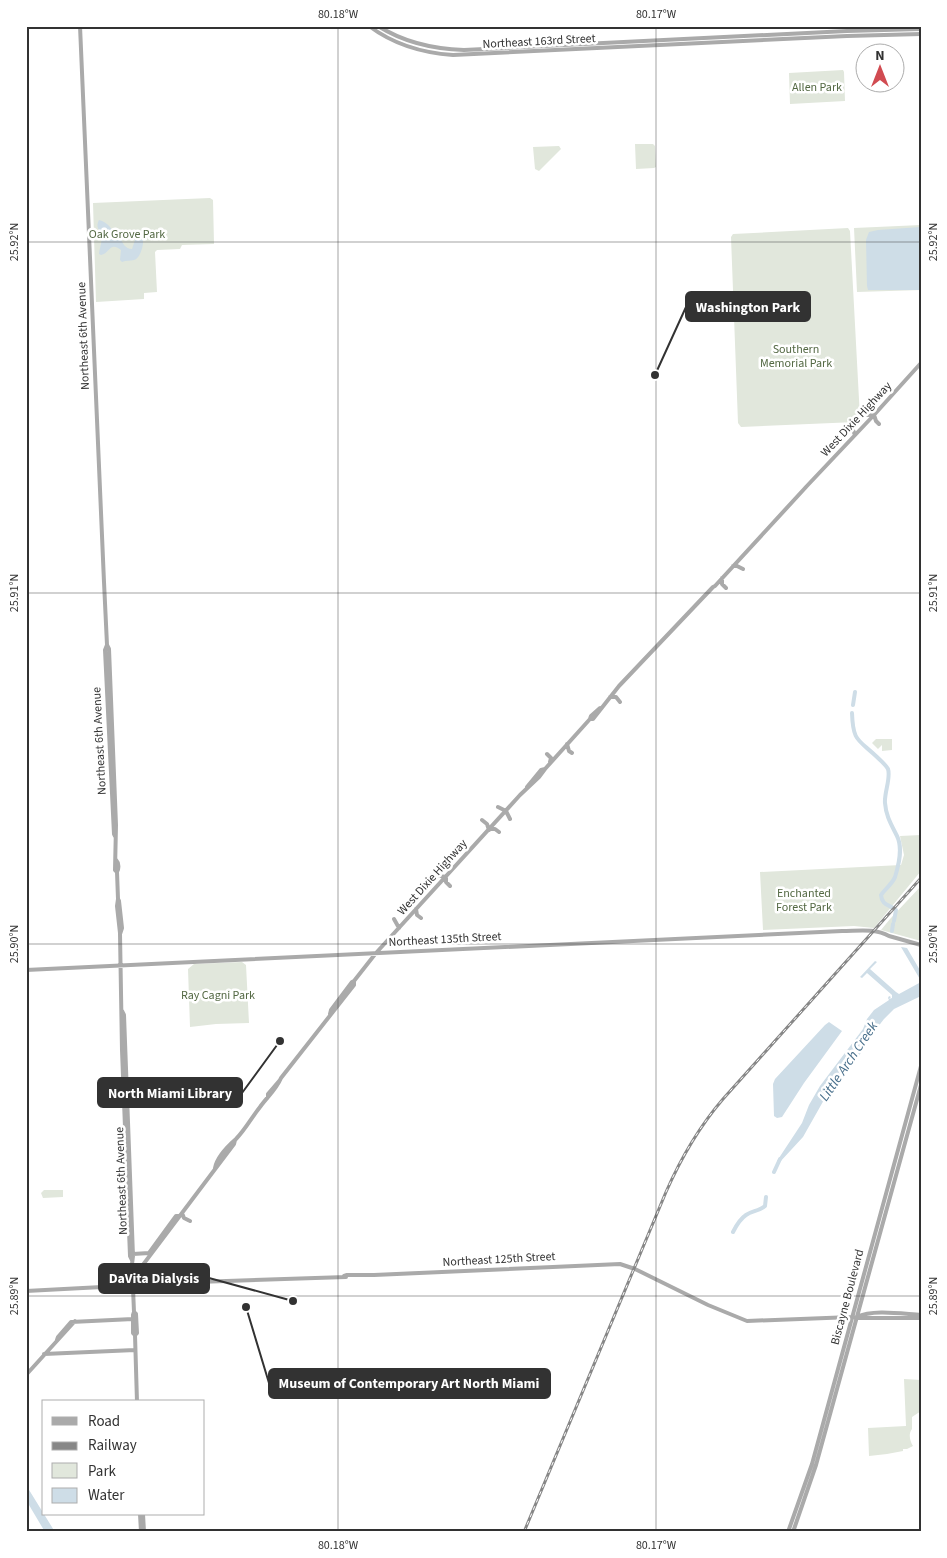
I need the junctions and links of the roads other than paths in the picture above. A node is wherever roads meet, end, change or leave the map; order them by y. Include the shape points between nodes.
1 (80, 26) edge
2 (369, 26) edge
3 (378, 26) edge
4 (921, 29) edge
5 (814, 33) junction
6 (921, 34) edge
7 (783, 37) junction
8 (802, 38) junction
9 (719, 40) junction
10 (583, 44) junction
11 (536, 46) junction
12 (574, 49) junction
13 (528, 51) junction
14 (921, 363) edge
15 (862, 409) dead end
16 (874, 415) junction
17 (879, 424) dead end
18 (847, 426) dead end
19 (855, 435) junction
20 (732, 566) junction
21 (742, 569) dead end
22 (726, 573) junction
23 (722, 578) junction
24 (713, 587) junction
25 (726, 588) dead end
26 (107, 645) junction
27 (107, 684) junction
28 (610, 697) junction
29 (620, 702) dead end
30 (111, 708) junction
31 (600, 708) junction
32 (108, 718) junction
33 (590, 719) junction
34 (112, 741) junction
35 (567, 744) junction
36 (572, 753) dead end
37 (547, 754) dead end
38 (550, 763) junction
39 (111, 769) junction
40 (115, 802) junction
41 (498, 807) dead end
42 (506, 811) junction
43 (510, 819) dead end
44 (482, 820) dead end
45 (489, 829) junction
46 (499, 832) dead end
47 (115, 836) junction
48 (437, 875) dead end
49 (445, 877) junction
50 (450, 886) dead end
51 (416, 909) junction
52 (422, 918) dead end
53 (394, 919) dead end
54 (399, 928) junction
55 (386, 942) junction
56 (921, 945) edge
57 (390, 952) junction
58 (363, 953) junction
59 (376, 953) junction
60 (369, 962) junction
61 (121, 964) junction
62 (26, 970) edge
63 (122, 1011) junction
64 (122, 1029) junction
65 (125, 1035) junction
66 (296, 1052) dead end
67 (297, 1058) junction
68 (921, 1066) edge
69 (281, 1078) junction
70 (921, 1085) edge
71 (268, 1097) junction
72 (128, 1159) junction
73 (895, 1162) junction
74 (897, 1171) junction
75 (892, 1173) junction
76 (894, 1184) junction
77 (181, 1214) junction
78 (129, 1216) junction
79 (190, 1220) dead end
80 (132, 1222) junction
81 (133, 1254) junction
82 (132, 1260) junction
83 (133, 1275) junction
84 (133, 1286) junction
85 (122, 1287) junction
86 (26, 1291) edge
87 (860, 1305) junction
88 (134, 1312) junction
89 (867, 1314) junction
90 (887, 1314) junction
91 (855, 1317) junction
92 (881, 1317) junction
93 (921, 1317) edge
94 (133, 1319) junction
95 (135, 1335) junction
96 (53, 1344) junction
97 (136, 1350) junction
98 (57, 1353) junction
99 (44, 1354) junction
100 (26, 1375) edge
101 (137, 1400) edge
102 (826, 1415) junction
103 (827, 1425) junction
104 (142, 1516) edge
105 (142, 1532) edge
106 (788, 1532) edge
107 (793, 1532) edge

1 - 26 main road, Northeast 6th Avenue
2 - 13 main road, Northeast 163rd Street via 400,43 444,54
3 - 11 main road, Northeast 163rd Street via 427,47 464,50
4 - 5 main road
5 - 7 main road
5 - 8 main road
6 - 8 main road
7 - 8 main road
7 - 9 main road via 728,37
7 - 9 main road, Northeast 163rd Street via 775,40
9 - 10 main road, Northeast 163rd Street
9 - 12 main road, Northeast 163rd Street
10 - 11 main road, Northeast 163rd Street
10 - 12 main road
11 - 13 main road
12 - 13 main road, Northeast 163rd Street
14 - 16 main road, West Dixie Highway
15 - 16 main road via 867,415
16 - 17 main road
16 - 19 main road, West Dixie Highway
18 - 19 main road
19 - 20 main road, West Dixie Highway
20 - 21 main road
20 - 22 main road, West Dixie Highway
22 - 23 main road, West Dixie Highway
22 - 24 main road, West Dixie Highway
23 - 24 main road, West Dixie Highway
23 - 25 main road
24 - 28 main road, West Dixie Highway
26 - 27 main road, Northeast 6th Avenue
26 - 30 main road, Northeast 6th Avenue
27 - 30 main road
27 - 32 main road, Northeast 6th Avenue
28 - 29 main road via 616,697
28 - 31 main road, West Dixie Highway
30 - 34 main road, Northeast 6th Avenue
31 - 33 main road, West Dixie Highway
31 - 33 main road, West Dixie Highway via 599,715
32 - 34 main road
32 - 39 main road, Northeast 6th Avenue
33 - 35 main road, West Dixie Highway
34 - 40 main road, Northeast 6th Avenue
35 - 36 main road
35 - 38 main road, West Dixie Highway
37 - 38 main road via 551,758
38 - 42 main road, West Dixie Highway
39 - 40 main road
39 - 47 main road, Northeast 6th Avenue
40 - 47 main road, Northeast 6th Avenue
41 - 42 main road
42 - 43 main road
42 - 45 main road, West Dixie Highway
44 - 45 main road
45 - 46 main road
45 - 49 main road, West Dixie Highway
47 - 61 main road, Northeast 6th Avenue
48 - 49 main road
49 - 50 main road
49 - 51 main road, West Dixie Highway
51 - 52 main road
51 - 54 main road, West Dixie Highway
53 - 54 main road
54 - 55 main road, West Dixie Highway
55 - 57 main road
55 - 59 main road, West Dixie Highway
56 - 57 main road, Northeast 135th Street via 866,931
57 - 59 main road, Northeast 135th Street
58 - 59 main road, Northeast 135th Street
58 - 60 main road
58 - 61 main road, Northeast 135th Street
59 - 60 main road, West Dixie Highway
60 - 67 main road, West Dixie Highway
61 - 62 main road, Northeast 135th Street
61 - 63 main road, Northeast 6th Avenue
63 - 64 main road, Northeast 6th Avenue
63 - 65 main road, Northeast 6th Avenue
64 - 65 main road
64 - 72 main road, Northeast 6th Avenue
65 - 72 main road, Northeast 6th Avenue
66 - 67 main road
67 - 69 main road, West Dixie Highway
68 - 73 main road, Biscayne Boulevard
69 - 71 main road, West Dixie Highway
69 - 71 main road, West Dixie Highway
70 - 74 main road, Biscayne Boulevard
71 - 77 main road, West Dixie Highway
72 - 78 main road, Northeast 6th Avenue
72 - 80 main road, Northeast 6th Avenue
73 - 74 main road
73 - 75 main road, Biscayne Boulevard
74 - 76 main road, Biscayne Boulevard
75 - 76 main road
75 - 91 main road, Biscayne Boulevard
76 - 87 main road, Biscayne Boulevard
77 - 79 main road
77 - 81 main road, West Dixie Highway via 176,1216 148,1253
77 - 83 main road, West Dixie Highway
78 - 80 main road
78 - 82 main road, Northeast 6th Avenue
80 - 81 main road, Northeast 6th Avenue
81 - 82 main road, Northeast 6th Avenue
82 - 83 main road, Northeast 6th Avenue
83 - 84 main road, Northeast 6th Avenue
83 - 85 main road, West Dixie Highway
84 - 85 main road, Northeast 125th Street
84 - 88 main road, Northeast 6th Avenue
84 - 91 main road, Northeast 125th Street via 620,1264 713,1308 749,1321
85 - 86 main road, Northeast 125th Street
87 - 89 main road
87 - 91 main road, Biscayne Boulevard
88 - 94 main road, Northeast 6th Avenue
88 - 95 main road, Northeast 6th Avenue
89 - 90 main road
89 - 91 main road
90 - 92 main road
90 - 93 main road
91 - 92 main road
91 - 102 main road, Biscayne Boulevard
91 - 103 main road, Biscayne Boulevard
92 - 93 main road
94 - 95 main road, Northeast 6th Avenue
94 - 96 main road via 73,1322
95 - 97 main road, Northeast 6th Avenue
96 - 98 main road
96 - 99 main road
97 - 98 main road
97 - 101 main road, Northeast 6th Avenue
98 - 99 main road
99 - 100 main road
102 - 103 main road
102 - 106 main road, Biscayne Boulevard via 806,1486
103 - 107 main road, Biscayne Boulevard
104 - 105 main road

